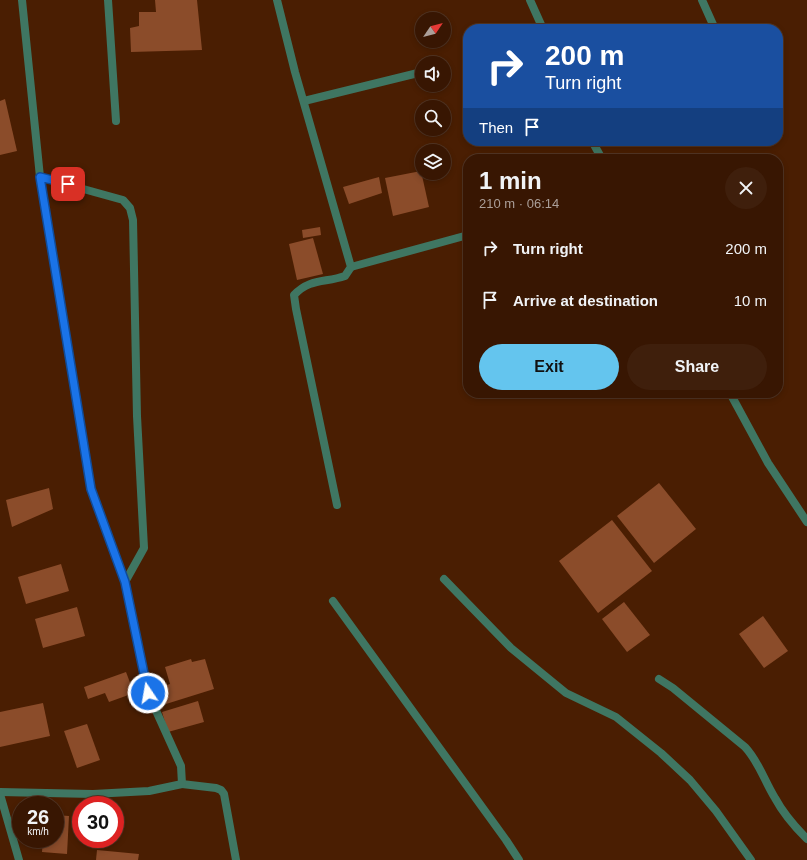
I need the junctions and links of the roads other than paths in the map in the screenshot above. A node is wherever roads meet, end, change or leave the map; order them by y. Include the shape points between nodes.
1 (22, 0) edge
2 (108, 0) edge
3 (277, 0) edge
4 (530, 0) edge
5 (702, 0) edge
6 (541, 24) edge
7 (713, 24) edge
8 (415, 74) edge
9 (304, 101) junction
10 (116, 122) dead end
11 (40, 177) junction
12 (463, 236) edge
13 (351, 267) junction
14 (733, 398) edge
15 (337, 505) dead end
16 (807, 522) edge
17 (444, 579) dead end
18 (125, 582) junction
19 (332, 601) dead end
20 (659, 679) dead end
21 (182, 784) junction
22 (0, 793) edge
23 (807, 839) edge
24 (19, 860) edge
25 (236, 860) edge
26 (519, 860) edge
27 (750, 860) edge

1 - 11 street
2 - 10 street
3 - 9 street
4 - 6 street
5 - 7 street
8 - 9 street
9 - 13 street
11 - 18 street via 91,489
11 - 18 street via 123,200 130,208 133,220 137,416 144,548
12 - 13 street
13 - 15 street via 345,276 302,287 294,295
14 - 16 street via 768,463
17 - 27 street via 512,648 566,694 616,717 661,753 690,780 716,811
18 - 21 street via 148,693 181,766
19 - 26 street
20 - 23 street via 753,756 775,798
21 - 22 street via 150,791 93,794
21 - 25 street via 216,788 224,794
22 - 24 street

